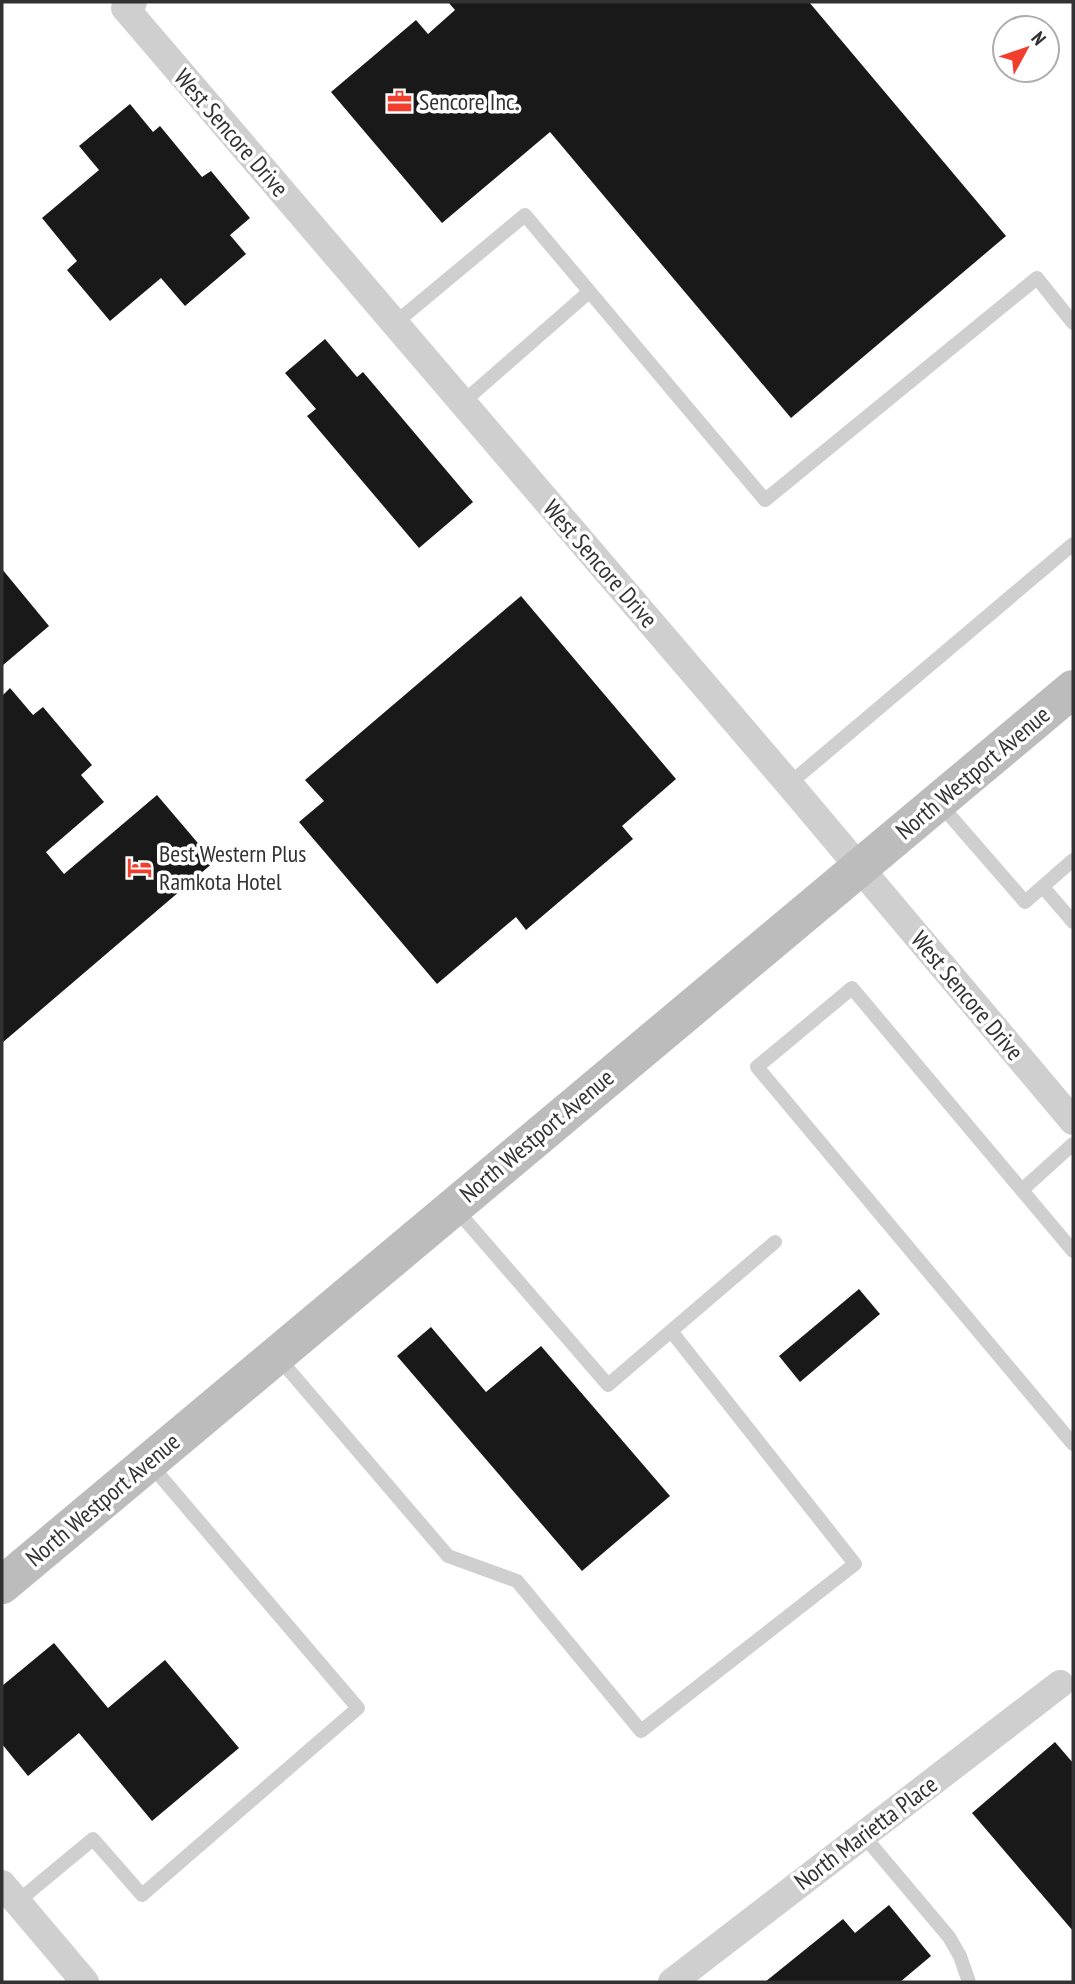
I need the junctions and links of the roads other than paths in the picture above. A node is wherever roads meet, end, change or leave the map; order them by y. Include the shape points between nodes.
1 (129, 5) edge
2 (589, 292) junction
3 (1073, 323) edge
4 (394, 324) junction
5 (462, 403) junction
6 (1073, 544) edge
7 (1073, 689) edge
8 (789, 784) junction
9 (938, 802) junction
10 (1073, 860) edge
11 (859, 869) junction
12 (1043, 887) junction
13 (1073, 922) edge
14 (1073, 1121) edge
15 (1073, 1144) edge
16 (1022, 1191) junction
17 (453, 1206) junction
18 (775, 1242) dead end
19 (1073, 1251) edge
20 (671, 1331) junction
21 (275, 1355) junction
22 (1073, 1444) edge
23 (149, 1462) junction
24 (2, 1585) edge
25 (1067, 1689) edge
26 (863, 1835) junction
27 (9, 1893) edge
28 (85, 1982) edge
29 (673, 1982) edge
30 (970, 1982) edge

1 - 4 street, West Sencore Drive
2 - 3 lane via 765,500 1037,278
2 - 4 lane via 525,215
2 - 5 lane
4 - 5 street, West Sencore Drive
5 - 8 street, West Sencore Drive
6 - 8 lane
7 - 9 main road, North Westport Avenue
8 - 11 street, West Sencore Drive
9 - 11 main road, North Westport Avenue
9 - 12 lane via 1025,902
10 - 12 lane
11 - 14 street, West Sencore Drive
11 - 17 main road, North Westport Avenue
12 - 13 lane
15 - 16 lane
16 - 19 lane
16 - 22 lane via 852,988 757,1067
17 - 20 lane via 608,1385
17 - 21 main road, North Westport Avenue
18 - 20 lane
20 - 21 lane via 855,1564 641,1731 517,1581 449,1556
21 - 23 main road, North Westport Avenue
23 - 24 main road, North Westport Avenue
23 - 27 lane via 358,1708 142,1895 93,1839
25 - 26 street, North Marietta Place
26 - 29 street, North Marietta Place
26 - 30 lane via 949,1937
27 - 28 street

